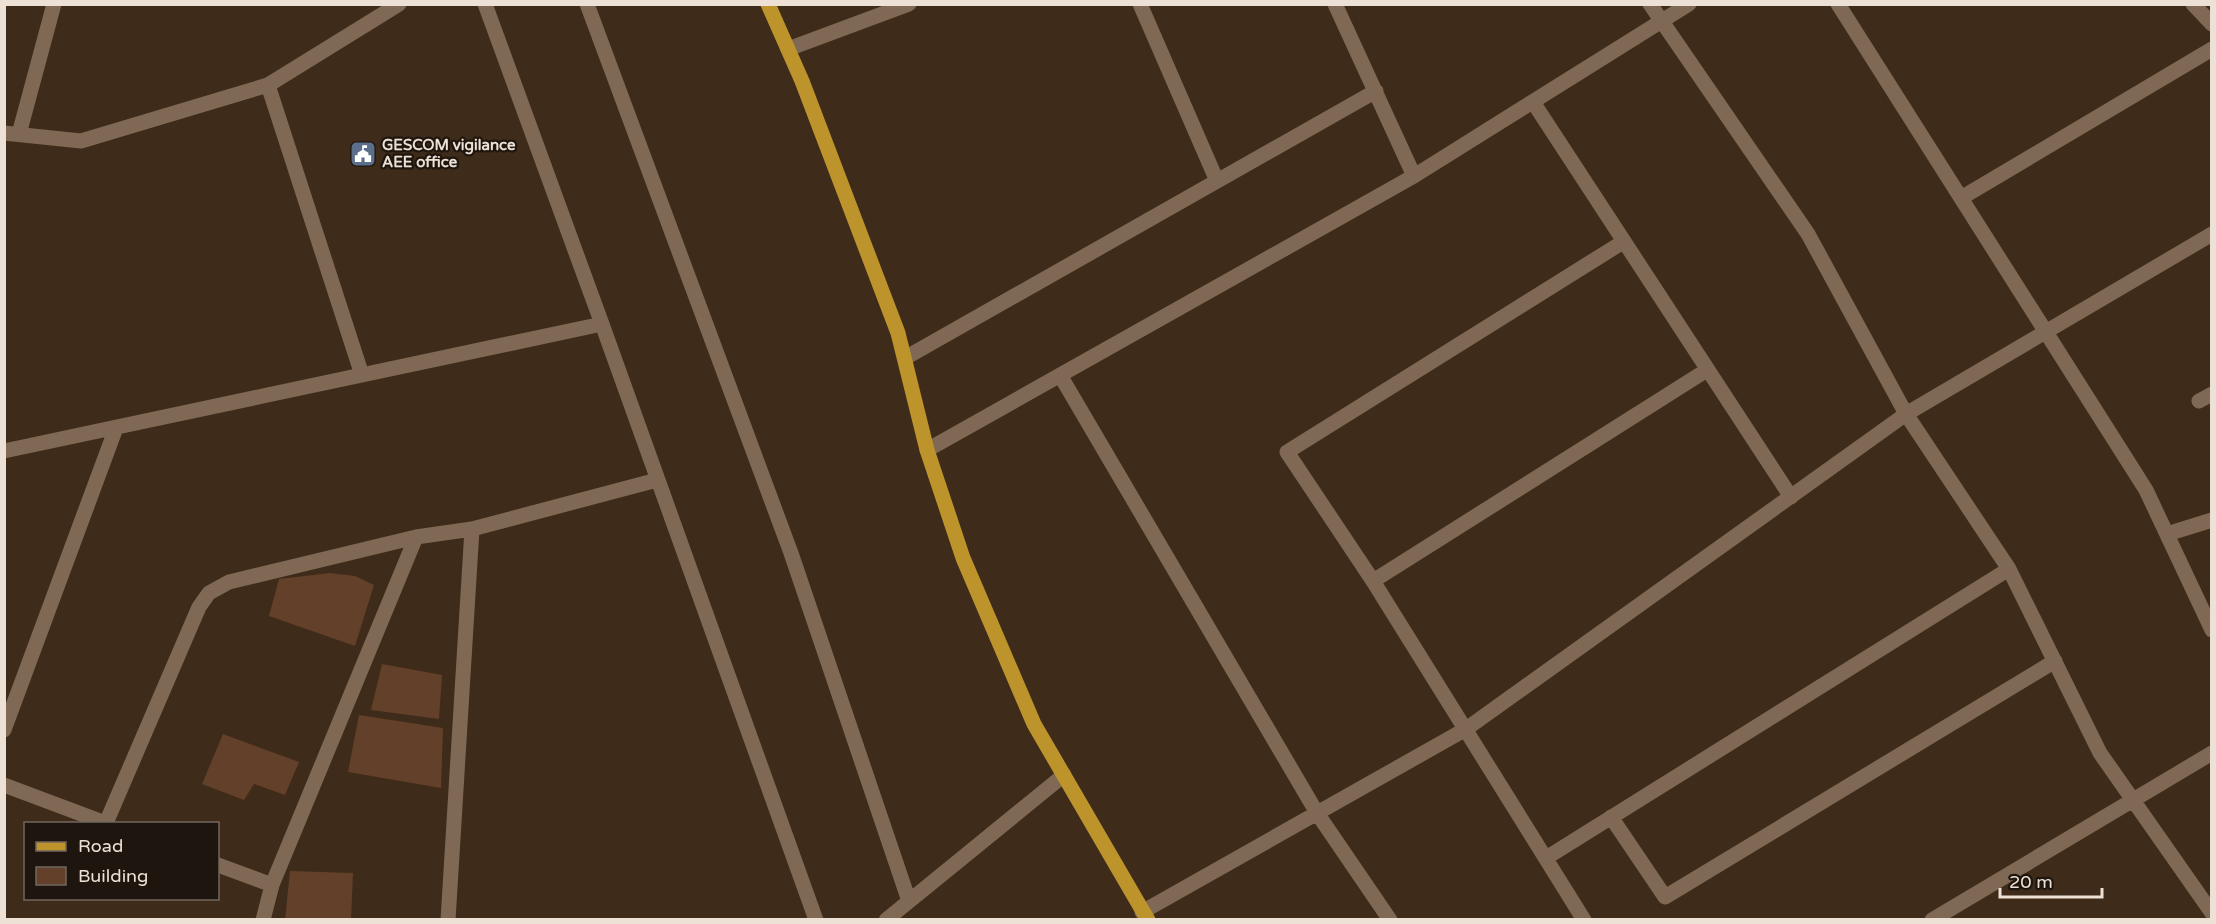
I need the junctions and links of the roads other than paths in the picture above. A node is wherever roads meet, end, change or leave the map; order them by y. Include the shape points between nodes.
1 (54, 4) edge
2 (399, 4) edge
3 (485, 4) edge
4 (587, 4) edge
5 (768, 4) edge
6 (909, 4) edge
7 (1140, 4) edge
8 (1335, 4) edge
9 (1650, 4) edge
10 (1689, 4) edge
11 (1838, 4) edge
12 (2193, 4) edge
13 (1661, 22) junction
14 (2211, 24) edge
15 (788, 49) junction
16 (2211, 49) edge
17 (268, 85) junction
18 (1376, 91) junction
19 (1533, 102) junction
20 (12, 134) edge
21 (1414, 176) junction
22 (1217, 181) junction
23 (1961, 198) junction
24 (2211, 234) edge
25 (1623, 242) junction
26 (602, 324) junction
27 (2045, 333) junction
28 (905, 358) junction
29 (1707, 370) junction
30 (362, 375) junction
31 (1060, 375) junction
32 (1906, 414) junction
33 (116, 428) junction
34 (927, 450) junction
35 (4, 451) edge
36 (657, 480) junction
37 (1791, 497) junction
38 (2211, 520) edge
39 (472, 529) junction
40 (2167, 534) junction
41 (416, 537) junction
42 (2009, 569) junction
43 (1373, 581) junction
44 (2211, 630) edge
45 (2055, 661) junction
46 (1466, 729) junction
47 (4, 730) edge
48 (2211, 753) edge
49 (1064, 775) junction
50 (4, 784) edge
51 (2131, 800) junction
52 (1317, 813) junction
53 (1611, 817) junction
54 (104, 822) edge
55 (107, 822) edge
56 (1546, 858) junction
57 (219, 865) edge
58 (272, 885) junction
59 (909, 901) junction
60 (2211, 913) edge
61 (1145, 916) edge
62 (263, 920) edge
63 (448, 920) edge
64 (816, 920) edge
65 (886, 920) edge
66 (1390, 920) edge
67 (1584, 920) edge
68 (1932, 920) edge

1 - 20 street
2 - 17 street
3 - 26 street
4 - 59 street via 791,553
5 - 15 main road
6 - 15 street
7 - 22 street
8 - 18 street
9 - 13 street
10 - 13 street
11 - 23 street
12 - 14 street
13 - 19 street
13 - 32 street via 1808,234
15 - 28 main road
16 - 23 street
17 - 20 street via 81,141
17 - 30 street
18 - 21 street
18 - 22 street
19 - 21 street
19 - 25 street
21 - 31 street
22 - 28 street
23 - 27 street
24 - 27 street
25 - 29 street
25 - 43 street via 1287,452
26 - 30 street
26 - 36 street
27 - 32 street
27 - 40 street via 2146,490
28 - 34 main road
29 - 37 street
29 - 43 street
30 - 33 street
31 - 34 street
31 - 52 street
32 - 37 street
32 - 42 street
33 - 35 street
33 - 47 street
34 - 49 main road via 963,558 1035,724
36 - 39 street
36 - 64 street
37 - 46 street
38 - 40 street
39 - 41 street
39 - 63 street
40 - 44 street
41 - 55 street via 230,582 209,593 199,607
41 - 58 street
42 - 45 street
42 - 53 street
43 - 46 street
45 - 51 street via 2100,753
45 - 53 street via 1665,897
46 - 52 street
46 - 56 street
48 - 51 street
49 - 59 street
49 - 61 main road
50 - 54 street
51 - 60 street
51 - 68 street
52 - 61 street
52 - 66 street
53 - 56 street
56 - 67 street
57 - 58 street
58 - 62 street
59 - 65 street

